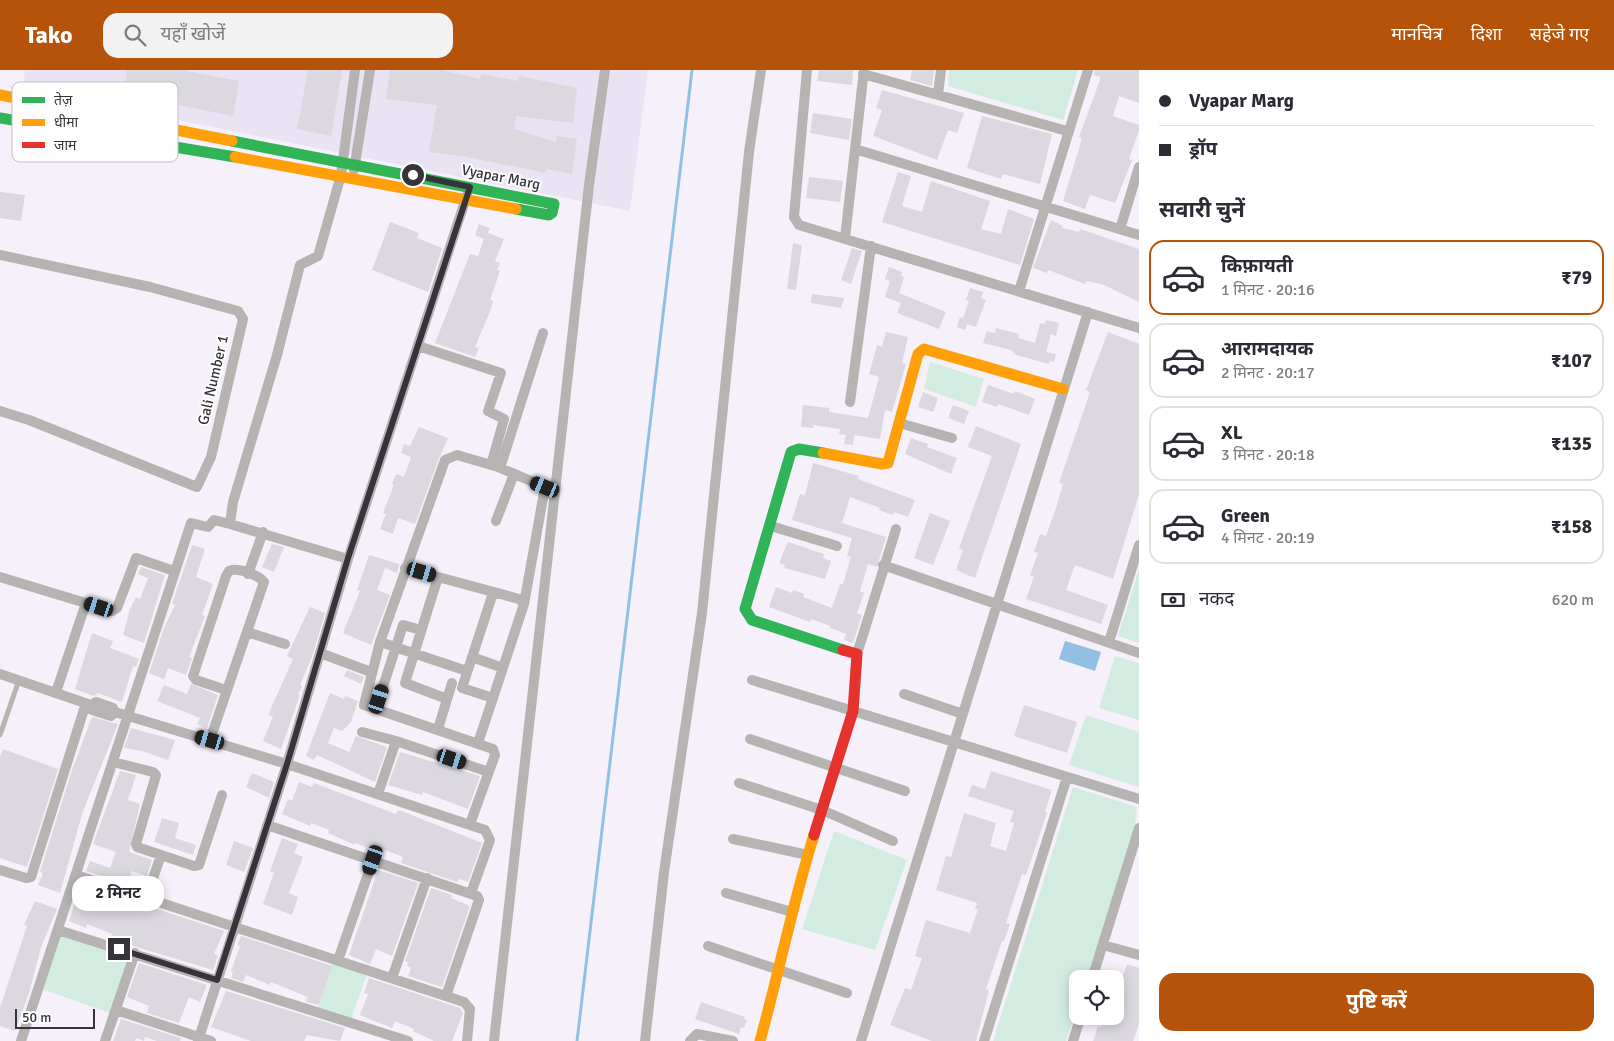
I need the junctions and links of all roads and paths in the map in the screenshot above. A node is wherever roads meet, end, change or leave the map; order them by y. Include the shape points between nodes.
1 (355, 70) edge
2 (370, 70) edge
3 (605, 70) edge
4 (760, 70) edge
5 (807, 70) edge
6 (941, 70) edge
7 (1088, 70) edge
8 (863, 72) edge
9 (938, 95) junction
10 (178, 130) edge
11 (1067, 132) junction
12 (178, 148) edge
13 (855, 149) junction
14 (342, 162) junction
15 (355, 164) junction
16 (1139, 167) edge
17 (341, 175) junction
18 (353, 177) junction
19 (470, 187) junction
20 (466, 199) junction
21 (1045, 205) junction
22 (1120, 229) junction
23 (1139, 235) edge
24 (845, 238) junction
25 (871, 246) junction
26 (0, 255) edge
27 (1019, 291) junction
28 (1088, 312) junction
29 (1139, 328) edge
30 (543, 333) dead end
31 (418, 346) junction
32 (1063, 389) junction
33 (850, 402) dead end
34 (0, 411) edge
35 (899, 424) junction
36 (952, 438) dead end
37 (494, 466) junction
38 (514, 474) junction
39 (496, 521) dead end
40 (230, 524) junction
41 (771, 526) junction
42 (896, 529) dead end
43 (263, 532) junction
44 (837, 546) dead end
45 (1139, 546) edge
46 (348, 558) junction
47 (883, 565) junction
48 (405, 568) junction
49 (174, 570) junction
50 (248, 574) junction
51 (0, 577) edge
52 (438, 577) junction
53 (493, 593) junction
54 (86, 603) junction
55 (524, 604) junction
56 (997, 604) junction
57 (422, 630) junction
58 (247, 632) junction
59 (380, 642) junction
60 (1109, 642) junction
61 (285, 644) dead end
62 (395, 647) junction
63 (320, 653) junction
64 (1139, 653) edge
65 (414, 654) junction
66 (857, 654) junction
67 (472, 657) junction
68 (503, 668) junction
69 (468, 671) junction
70 (371, 672) junction
71 (0, 674) edge
72 (19, 680) junction
73 (752, 680) dead end
74 (452, 683) dead end
75 (226, 690) junction
76 (56, 692) junction
77 (904, 694) dead end
78 (493, 698) junction
79 (379, 699) dead end
80 (448, 699) junction
81 (88, 704) junction
82 (853, 711) junction
83 (963, 714) junction
84 (127, 716) junction
85 (438, 729) junction
86 (362, 732) dead end
87 (0, 735) edge
88 (750, 739) dead end
89 (210, 740) junction
90 (396, 741) junction
91 (954, 741) junction
92 (478, 742) junction
93 (113, 762) junction
94 (287, 764) junction
95 (835, 767) junction
96 (489, 772) junction
97 (1067, 776) junction
98 (739, 783) dead end
99 (905, 791) dead end
100 (378, 794) junction
101 (222, 795) dead end
102 (1139, 799) edge
103 (822, 810) junction
104 (470, 824) junction
105 (267, 825) junction
106 (1139, 828) edge
107 (733, 839) dead end
108 (893, 841) dead end
109 (808, 854) junction
110 (160, 855) junction
111 (1135, 855) edge
112 (373, 860) junction
113 (0, 870) edge
114 (76, 875) junction
115 (427, 878) junction
116 (472, 893) junction
117 (726, 893) dead end
118 (147, 896) junction
119 (792, 912) junction
120 (235, 926) junction
121 (58, 930) junction
122 (1103, 944) junction
123 (708, 946) dead end
124 (135, 953) junction
125 (1139, 955) edge
126 (338, 960) junction
127 (1095, 970) edge
128 (779, 971) junction
129 (392, 978) junction
130 (217, 980) junction
131 (847, 993) dead end
132 (446, 996) junction
133 (116, 1010) junction
134 (1078, 1025) edge
135 (199, 1039) edge
136 (21, 1041) edge
137 (105, 1041) edge
138 (211, 1041) edge
139 (408, 1041) edge
140 (467, 1041) edge
141 (494, 1041) edge
142 (645, 1041) edge
143 (690, 1041) edge
144 (733, 1041) edge
145 (760, 1041) edge
146 (860, 1041) edge
147 (984, 1041) edge
148 (1073, 1041) edge

1 - 14 street
2 - 15 street
3 - 141 street via 589,185
4 - 142 street via 702,613 664,872
5 - 24 street via 794,217 799,224
6 - 9 street
7 - 11 street
8 - 9 street
8 - 13 street
9 - 11 street
10 - 14 street, Vyapar Marg
11 - 21 street
12 - 17 street, Vyapar Marg
13 - 21 street
13 - 24 street
14 - 15 street, Vyapar Marg
14 - 17 street
15 - 18 street
15 - 19 street, Vyapar Marg
16 - 22 street
17 - 18 street, Vyapar Marg
17 - 40 street via 318,256 300,265 233,502
18 - 20 street, Vyapar Marg
19 - 20 street
19 - 20 street, Vyapar Marg via 551,202 554,204 552,213 548,215
20 - 31 street
21 - 22 street
21 - 27 street
22 - 23 street
24 - 25 street
25 - 27 street
25 - 33 street
26 - 34 street, Gali Number 1 via 150,287 238,311 243,319 211,457 197,487
27 - 28 street
28 - 29 street
28 - 32 street
30 - 37 street via 503,463
31 - 37 street via 501,373 488,411 504,419
31 - 46 street
32 - 35 street via 924,349 918,354
32 - 56 street
35 - 36 street
35 - 41 street via 886,464 799,449 791,452
37 - 38 street
37 - 48 street via 457,455 445,460
38 - 39 street
38 - 55 street via 545,487
40 - 43 street
40 - 49 street via 214,520 208,527 191,522
41 - 44 street
41 - 66 street via 746,609 749,617
42 - 47 street
43 - 46 street
43 - 50 street
45 - 60 street
46 - 63 street
47 - 56 street
47 - 66 street
48 - 52 street
48 - 59 street
49 - 54 street via 136,558 116,610
49 - 84 street
50 - 58 street via 264,582
50 - 75 street via 236,569 229,572 193,676 196,680
51 - 54 street
52 - 53 street
52 - 57 street
53 - 55 street via 519,599
53 - 67 street
54 - 76 street
55 - 68 street
56 - 60 street
56 - 83 street
57 - 62 street via 402,625
57 - 65 street
58 - 61 street
58 - 75 street
59 - 62 street
59 - 70 street
60 - 64 street
62 - 65 street
62 - 79 street
63 - 70 street
63 - 94 street
65 - 69 street
65 - 80 street via 404,683
66 - 82 street
67 - 68 street
67 - 69 street
68 - 78 street
69 - 78 street via 462,688
70 - 85 street via 364,705
71 - 72 street
72 - 76 street
72 - 87 lane
73 - 82 street
74 - 80 street
75 - 89 street
76 - 81 street
77 - 83 street
78 - 92 street
80 - 85 street
81 - 84 street via 97,712
81 - 113 street via 31,877
82 - 91 street
82 - 95 street
83 - 91 street
84 - 89 street
84 - 93 street
85 - 92 street
86 - 90 street
88 - 95 street
89 - 94 street
90 - 96 street
90 - 100 street
91 - 97 street
91 - 146 street
92 - 96 street via 495,752
93 - 110 street via 156,775 136,845
93 - 114 street
94 - 100 street
94 - 105 street
95 - 99 street
95 - 103 street
96 - 104 street
97 - 102 street
97 - 147 street
98 - 103 street
100 - 104 street
101 - 110 street via 198,866
103 - 108 street
103 - 109 street
104 - 116 street via 485,830 490,840
105 - 112 street
105 - 120 street
106 - 111 street
107 - 109 street
109 - 119 street
110 - 118 street
111 - 122 street
112 - 115 street
112 - 126 street
114 - 118 street
114 - 121 street
115 - 116 street
115 - 129 street
116 - 132 street via 479,900
117 - 119 street
118 - 120 street
119 - 128 street
120 - 126 street
120 - 130 street
121 - 124 street
121 - 136 street
122 - 125 street
122 - 127 street
123 - 128 street
124 - 130 street
124 - 133 street
126 - 129 street
128 - 131 street
128 - 145 street
129 - 132 street
130 - 135 street
130 - 139 street
132 - 140 street via 469,1006
133 - 135 street
133 - 137 street
134 - 148 street
135 - 138 street
143 - 144 street via 697,1034

